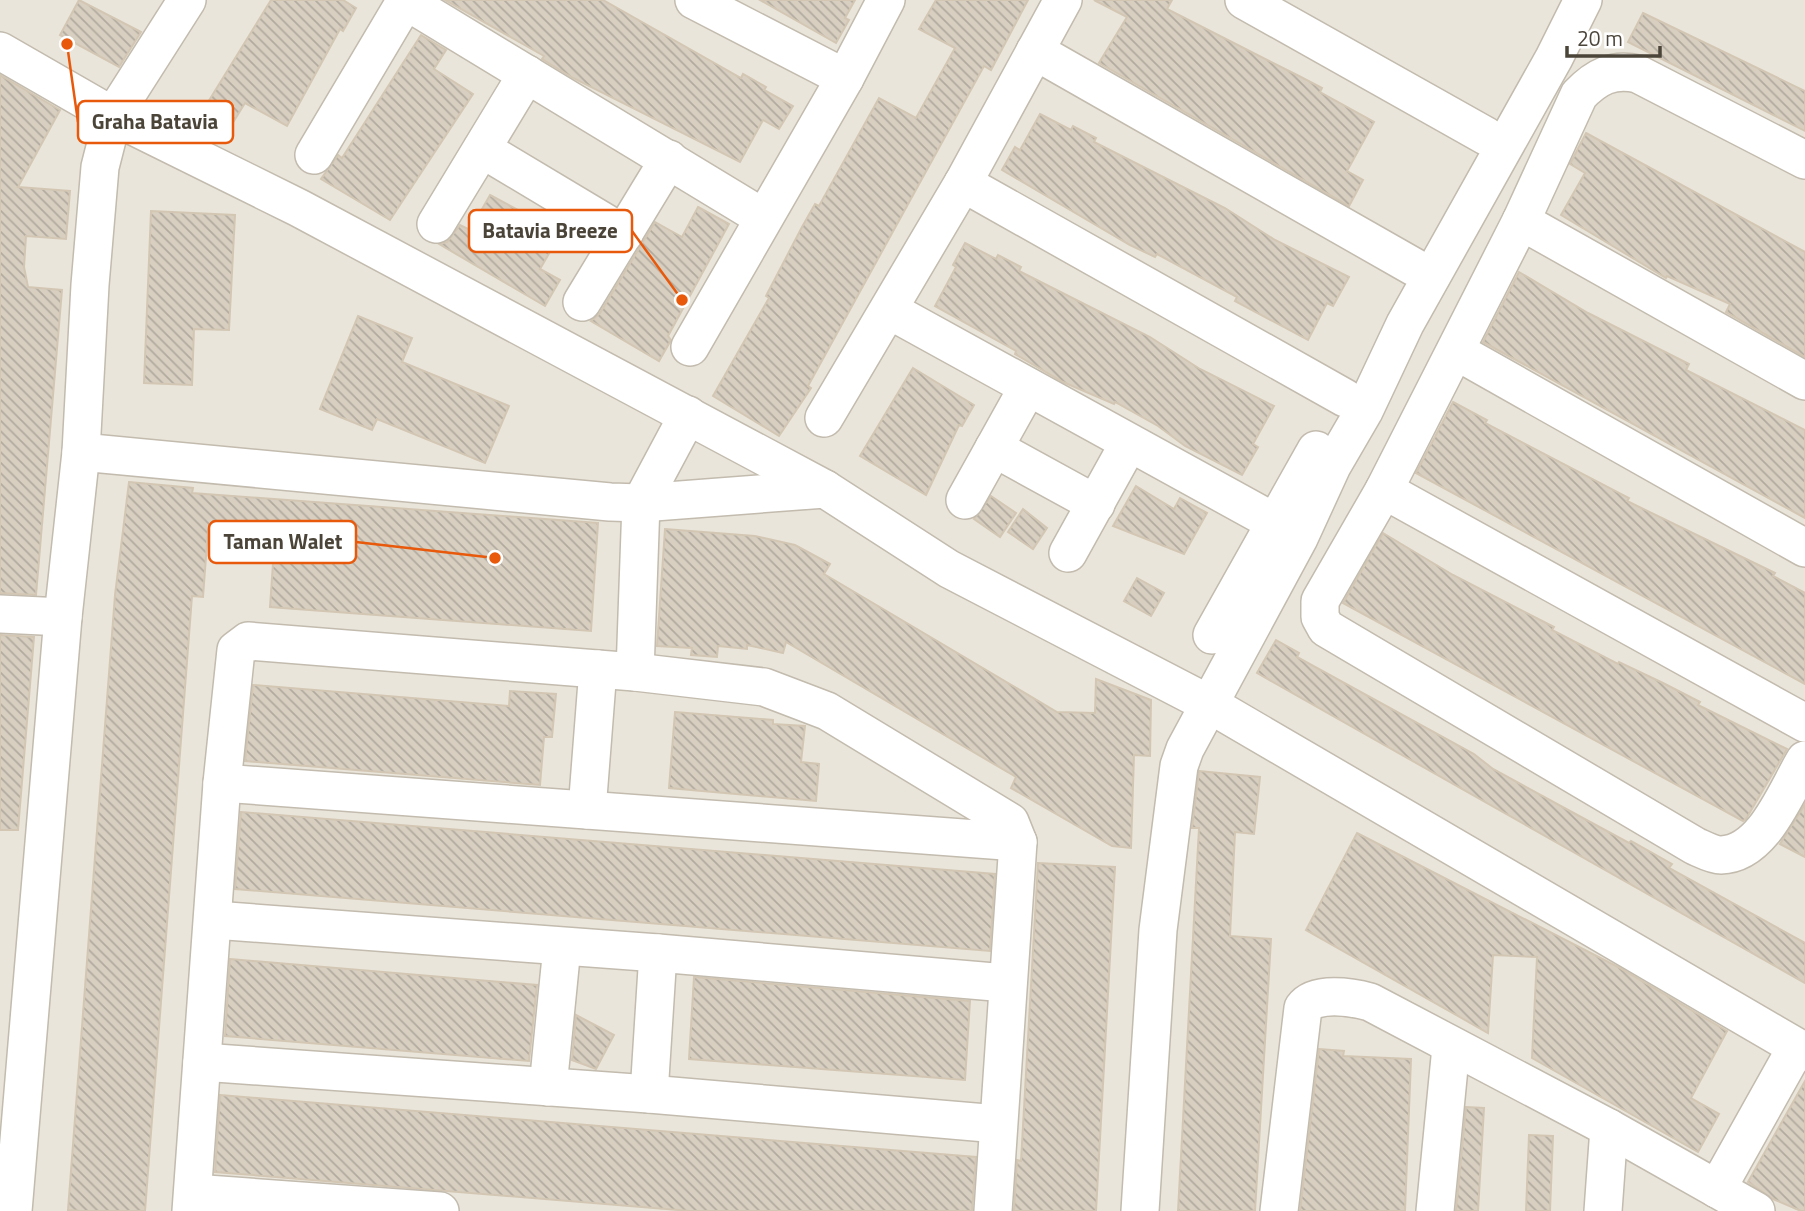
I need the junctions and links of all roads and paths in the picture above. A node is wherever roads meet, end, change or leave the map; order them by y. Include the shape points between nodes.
1 (187, 0) edge
2 (406, 0) edge
3 (694, 0) edge
4 (886, 0) edge
5 (1063, 0) edge
6 (1244, 0) edge
7 (1558, 0) edge
8 (1583, 0) edge
9 (0, 51) edge
10 (1035, 51) junction
11 (527, 74) junction
12 (845, 78) junction
13 (113, 116) junction
14 (1486, 136) junction
15 (482, 149) junction
16 (314, 155) dead end
17 (669, 159) junction
18 (1805, 160) edge
19 (963, 183) junction
20 (762, 217) junction
21 (1521, 220) junction
22 (436, 224) dead end
23 (624, 234) junction
24 (1414, 267) junction
25 (582, 302) dead end
26 (889, 310) junction
27 (690, 346) dead end
28 (1456, 351) junction
29 (1805, 381) edge
30 (1028, 387) junction
31 (1345, 398) junction
32 (688, 415) junction
33 (824, 418) dead end
34 (1129, 443) junction
35 (994, 448) junction
36 (81, 452) junction
37 (825, 489) junction
38 (1384, 491) junction
39 (965, 500) dead end
40 (641, 503) junction
41 (1096, 504) junction
42 (1274, 522) junction
43 (1805, 548) edge
44 (1068, 553) dead end
45 (0, 614) edge
46 (63, 617) junction
47 (1212, 635) dead end
48 (598, 669) junction
49 (635, 672) junction
50 (1209, 705) junction
51 (1805, 723) edge
52 (1805, 760) edge
53 (222, 783) junction
54 (587, 810) junction
55 (1018, 842) junction
56 (214, 920) junction
57 (562, 947) junction
58 (659, 953) junction
59 (1006, 983) junction
60 (1451, 1046) junction
61 (1800, 1050) edge
62 (202, 1062) junction
63 (548, 1087) junction
64 (649, 1094) junction
65 (998, 1124) junction
66 (1609, 1128) junction
67 (9, 1138) edge
68 (1717, 1189) junction
69 (192, 1202) edge
70 (13, 1211) edge
71 (440, 1211) edge
72 (993, 1211) edge
73 (1140, 1211) edge
74 (1279, 1211) edge
75 (1435, 1211) edge
76 (1603, 1211) edge
77 (1756, 1211) edge

1 - 13 street
2 - 11 street
2 - 16 street
3 - 12 street
4 - 12 street
5 - 10 street
6 - 14 street
7 - 14 street via 1551,25
8 - 50 street via 1405,324
9 - 13 street
10 - 19 street
10 - 24 street
11 - 15 street
11 - 17 street
12 - 20 street
13 - 32 street via 299,208
13 - 36 street via 100,167
14 - 24 street
15 - 22 street
15 - 23 street
17 - 20 street
17 - 23 street
18 - 21 street via 1638,74 1614,72 1591,82 1579,95
19 - 26 street
19 - 31 street
20 - 27 street
21 - 28 street
21 - 29 street
23 - 25 street
24 - 31 street
26 - 30 street
26 - 33 street
28 - 38 street
28 - 43 street
30 - 34 street
30 - 35 street
31 - 42 street
32 - 37 street
32 - 40 street
34 - 41 street
34 - 42 street
35 - 39 street
35 - 41 street
36 - 40 street
36 - 46 street
37 - 40 street
37 - 50 street via 948,569
38 - 51 street
38 - 52 street via 1320,601 1326,628 1695,846 1719,855 1758,838
40 - 49 street
41 - 44 street
42 - 47 street
45 - 46 street
46 - 67 street
48 - 49 street
48 - 53 street via 244,643 236,650
48 - 54 street
49 - 55 street via 764,687 827,711 1006,819
50 - 61 street
50 - 73 street via 1179,766 1158,930
53 - 54 street
53 - 56 street
54 - 55 street
55 - 59 street
56 - 57 street
56 - 62 street
57 - 58 street
57 - 63 street
58 - 59 street
58 - 64 street
59 - 65 street
60 - 66 street
60 - 74 street via 1370,1002 1346,998 1306,1003 1299,1024
60 - 75 street
61 - 68 street
62 - 63 street
62 - 69 street
63 - 64 street
64 - 65 street
65 - 72 street
66 - 68 street
66 - 76 street
67 - 70 street
68 - 77 street
69 - 71 street

